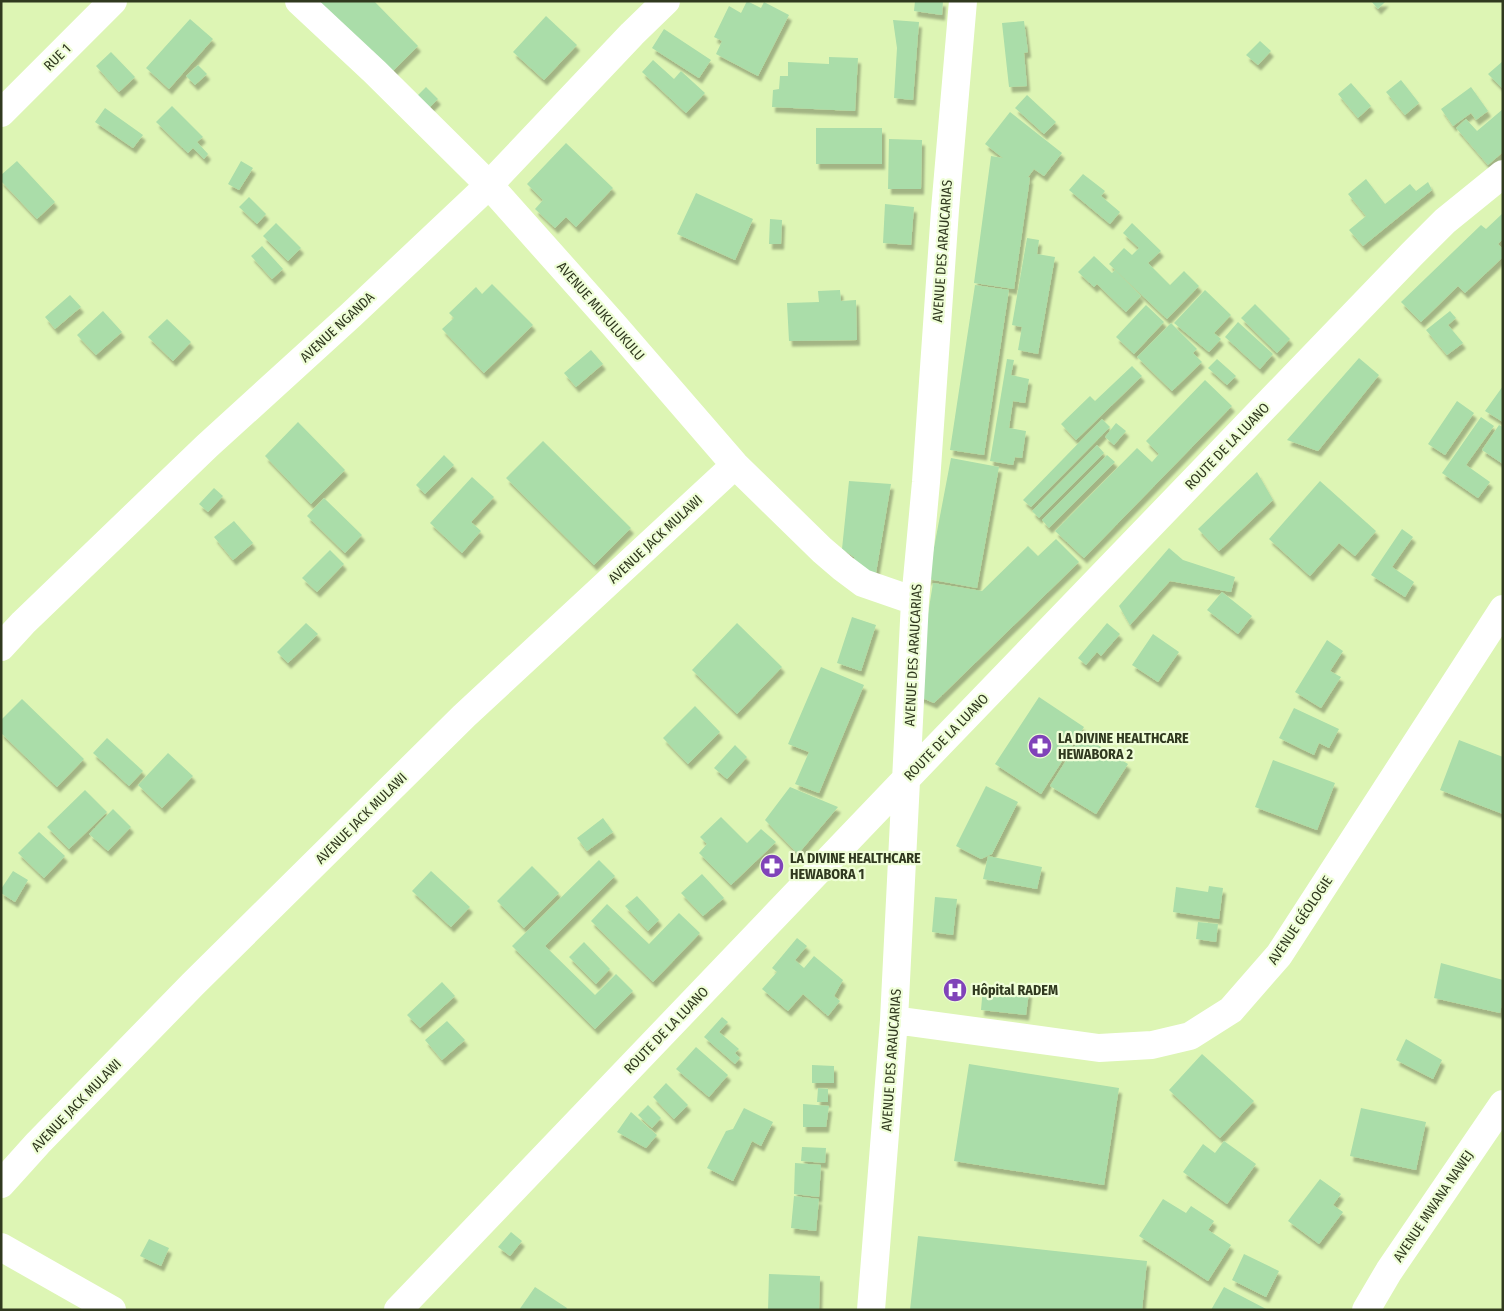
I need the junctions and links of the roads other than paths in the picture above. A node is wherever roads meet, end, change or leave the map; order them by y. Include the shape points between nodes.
1 (113, 1) edge
2 (299, 1) edge
3 (666, 1) edge
4 (963, 1) edge
5 (1, 113) edge
6 (1503, 174) edge
7 (489, 185) junction
8 (735, 465) junction
9 (915, 601) junction
10 (1503, 609) edge
11 (1, 647) edge
12 (907, 778) junction
13 (894, 1020) junction
14 (1503, 1104) edge
15 (1, 1184) edge
16 (1, 1247) edge
17 (112, 1310) edge
18 (398, 1310) edge
19 (872, 1310) edge
20 (1366, 1310) edge

1 - 5 street, RUE 1
2 - 7 street, AVENUE MUKULUKULU
3 - 7 street, AVENUE NGANDA
4 - 9 street, AVENUE DES ARAUCARIAS
6 - 12 street, ROUTE DE LA LUANO via 1425,241
7 - 8 street, AVENUE MUKULUKULU
7 - 11 street, AVENUE NGANDA via 207,446
8 - 9 street, AVENUE MUKULUKULU via 862,583
8 - 15 street, AVENUE JACK MULAWI via 464,716 193,984
9 - 12 street, AVENUE DES ARAUCARIAS
10 - 13 street, AVENUE GÉOLOGIE via 1279,955 1231,1010 1190,1036 1152,1045 1099,1048
12 - 13 street, AVENUE DES ARAUCARIAS
12 - 18 street, ROUTE DE LA LUANO
13 - 19 street, AVENUE DES ARAUCARIAS
14 - 20 street, AVENUE MWANA NAWEJ
16 - 17 street

